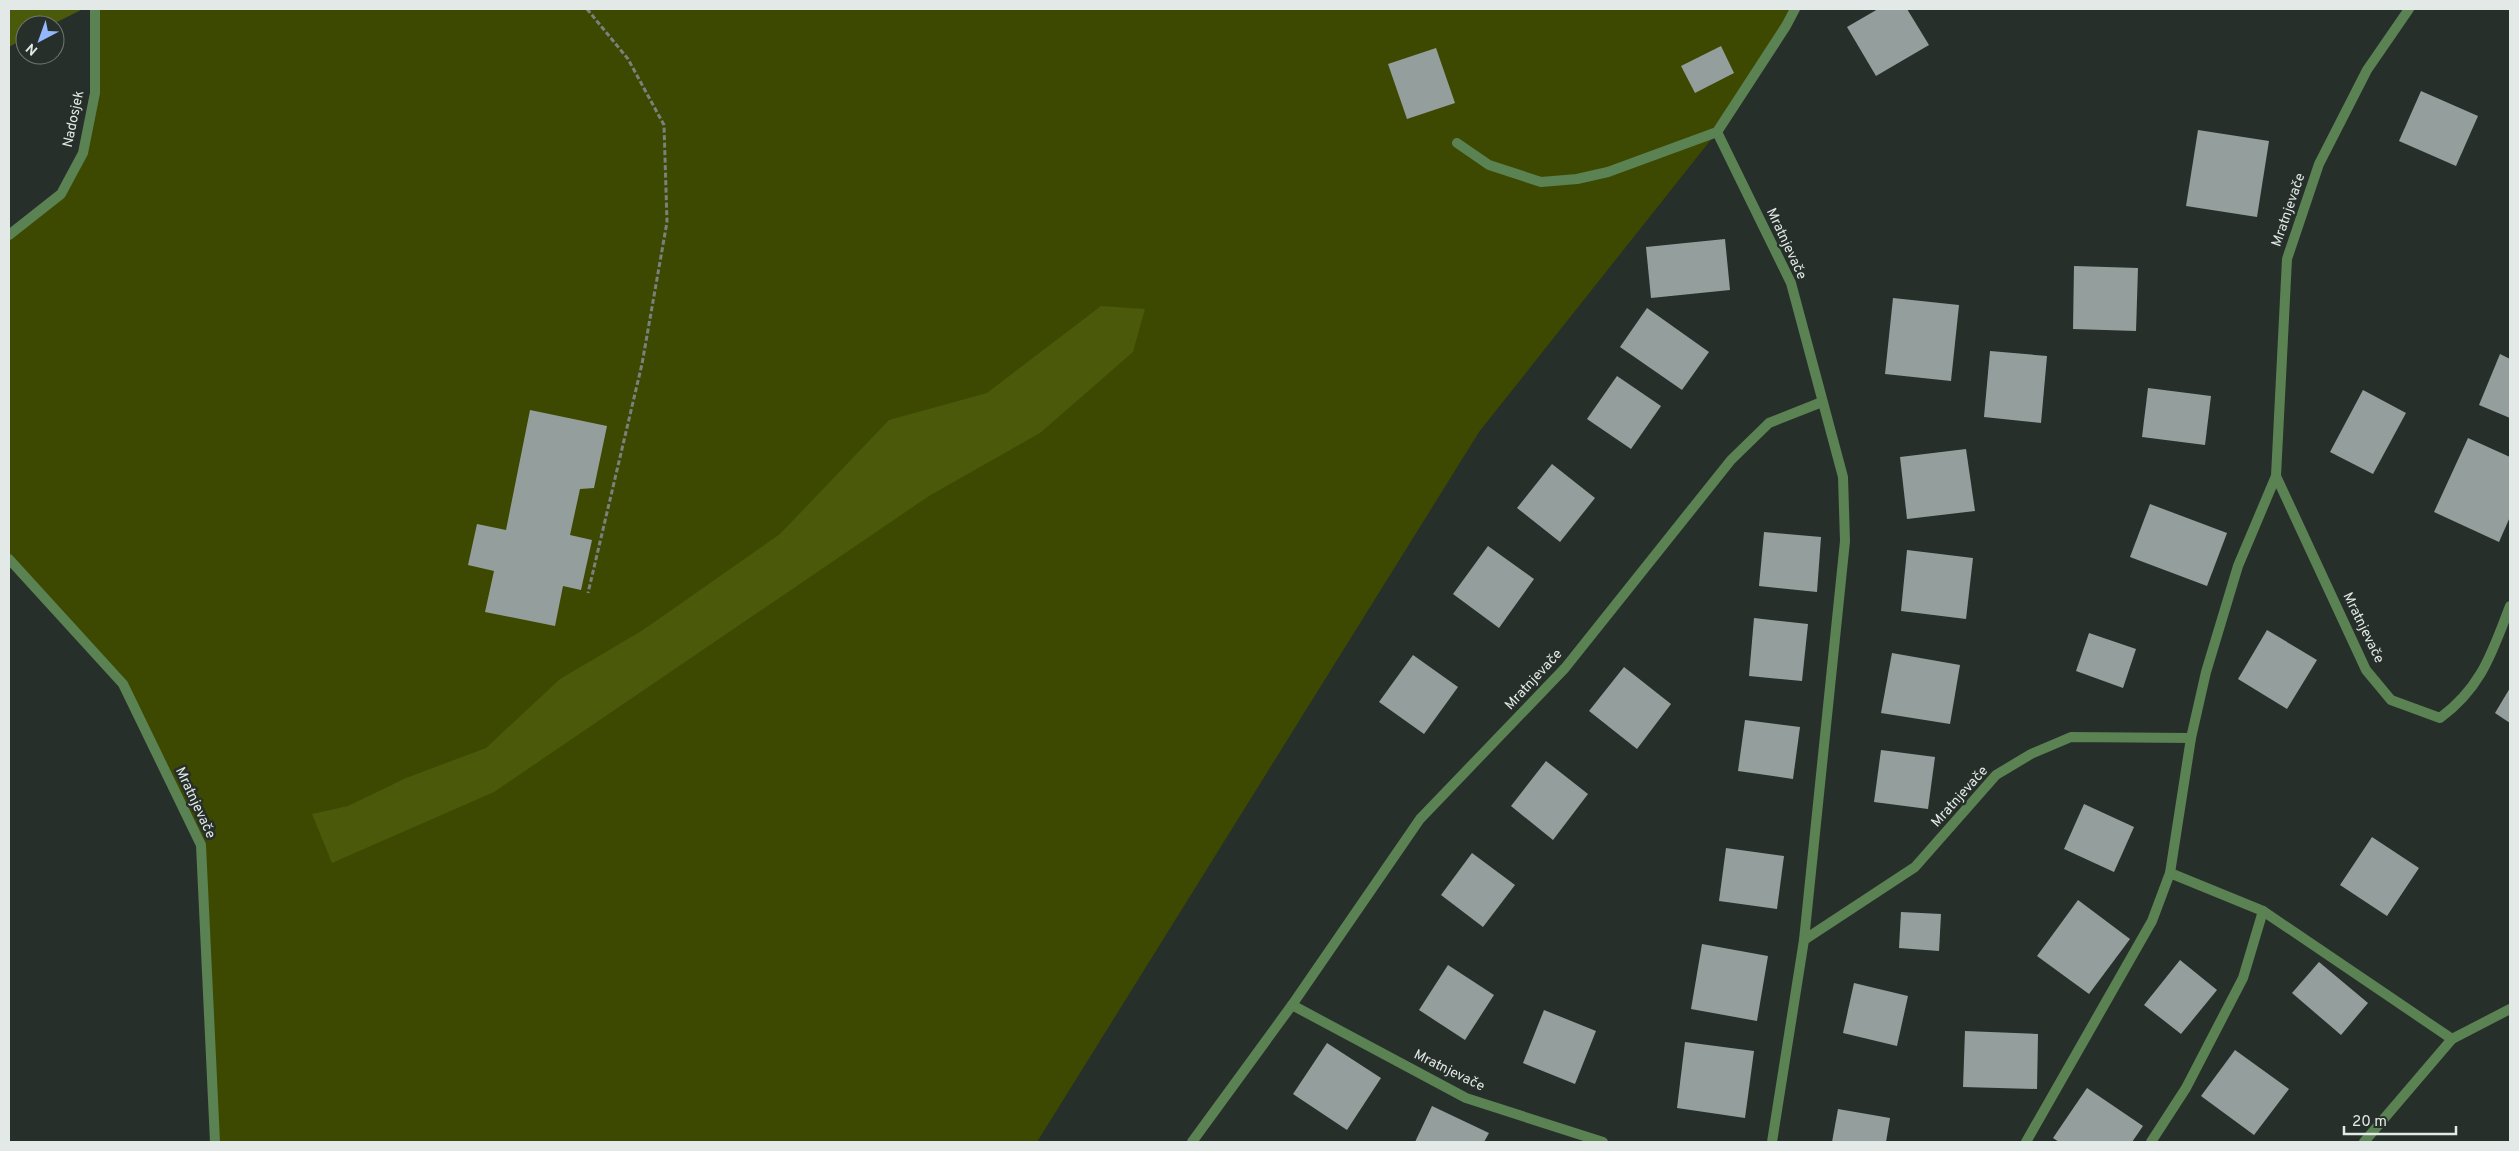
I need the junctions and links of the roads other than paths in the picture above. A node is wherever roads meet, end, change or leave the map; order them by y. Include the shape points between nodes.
1 (95, 9) edge
2 (1795, 9) edge
3 (2409, 9) edge
4 (1717, 132) junction
5 (1457, 143) dead end
6 (9, 235) edge
7 (1822, 402) junction
8 (2276, 476) junction
9 (9, 559) edge
10 (2510, 606) edge
11 (2190, 738) junction
12 (2170, 873) junction
13 (2263, 911) junction
14 (1804, 940) junction
15 (1292, 1005) junction
16 (2510, 1009) edge
17 (2452, 1038) junction
18 (214, 1142) edge
19 (1192, 1142) edge
20 (1603, 1142) edge
21 (1772, 1142) edge
22 (2026, 1142) edge
23 (2151, 1142) edge
24 (2364, 1142) edge

1 - 6 street, Nadosjek via 95,93 83,153 61,194
2 - 4 street
3 - 8 street, Mratnjevače via 2367,70 2319,164 2287,259
4 - 5 street via 1608,172 1541,182 1489,165
4 - 7 street, Mratnjevače via 1791,283
7 - 14 street, Mratnjevače via 1843,477 1846,541
7 - 15 street, Mratnjevače via 1769,423 1731,460 1565,668 1420,819
8 - 10 street, Mratnjevače via 2366,670 2391,700 2440,718 2461,702 2485,668
8 - 11 street, Mratnjevače via 2238,566
9 - 18 street, Mratnjevače via 123,684 201,845
11 - 12 street, Mratnjevače
11 - 14 street, Mratnjevače via 2071,737 2031,754 1996,775 1915,867
12 - 13 street
12 - 22 street, Mratnjevače via 2152,921
13 - 17 street
13 - 23 street via 2243,978 2186,1088
14 - 21 street, Mratnjevače
15 - 19 street, Mratnjevače
15 - 20 street, Mratnjevače via 1466,1098
16 - 17 street
17 - 24 street

